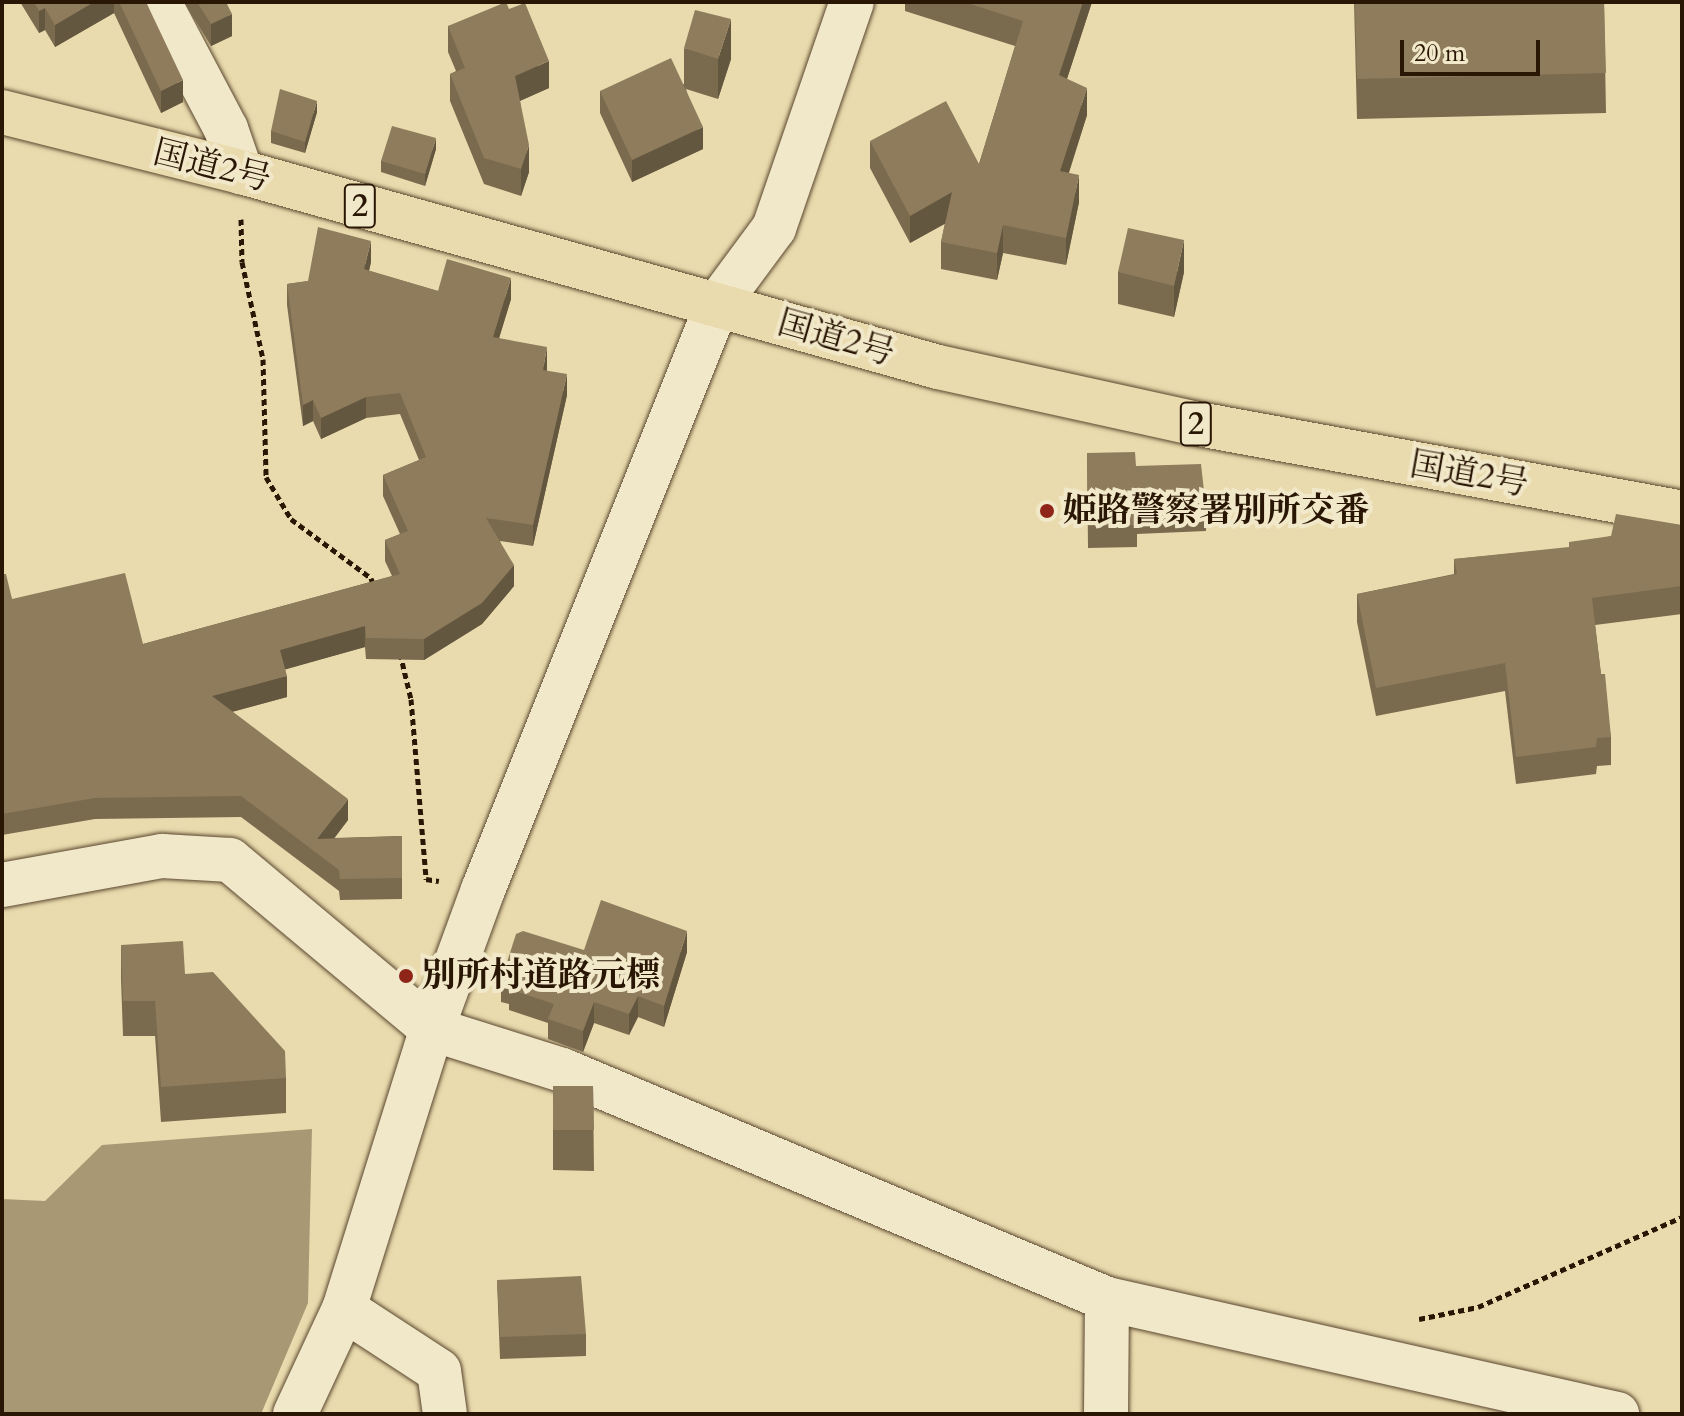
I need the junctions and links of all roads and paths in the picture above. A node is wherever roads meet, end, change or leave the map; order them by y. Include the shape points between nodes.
1 (159, 2) edge
2 (852, 2) edge
3 (2, 112) edge
4 (241, 172) junction
5 (717, 305) junction
6 (1682, 513) edge
7 (376, 592) edge
8 (398, 646) edge
9 (2, 885) edge
10 (483, 890) junction
11 (432, 1029) junction
12 (1682, 1217) edge
13 (1107, 1299) junction
14 (344, 1309) junction
15 (1345, 1349) junction
16 (295, 1414) edge
17 (445, 1414) edge
18 (1106, 1414) edge
19 (1617, 1414) edge

1 - 4 street via 226,129
2 - 5 street via 774,228
3 - 4 highway, 国道2号 / 2
4 - 5 highway, 国道2号 / 2
4 - 7 path via 242,262 263,359 266,477 291,519 371,578
5 - 6 highway, 国道2号 / 2 via 938,367 1086,401
5 - 10 street
8 - 10 path via 411,699 426,879
9 - 11 street via 162,856 230,860
10 - 11 street
11 - 13 street via 562,1070
11 - 14 street
12 - 15 path via 1478,1307 1357,1332
13 - 15 street
13 - 18 street
14 - 16 street
14 - 17 street via 439,1371
15 - 19 street

